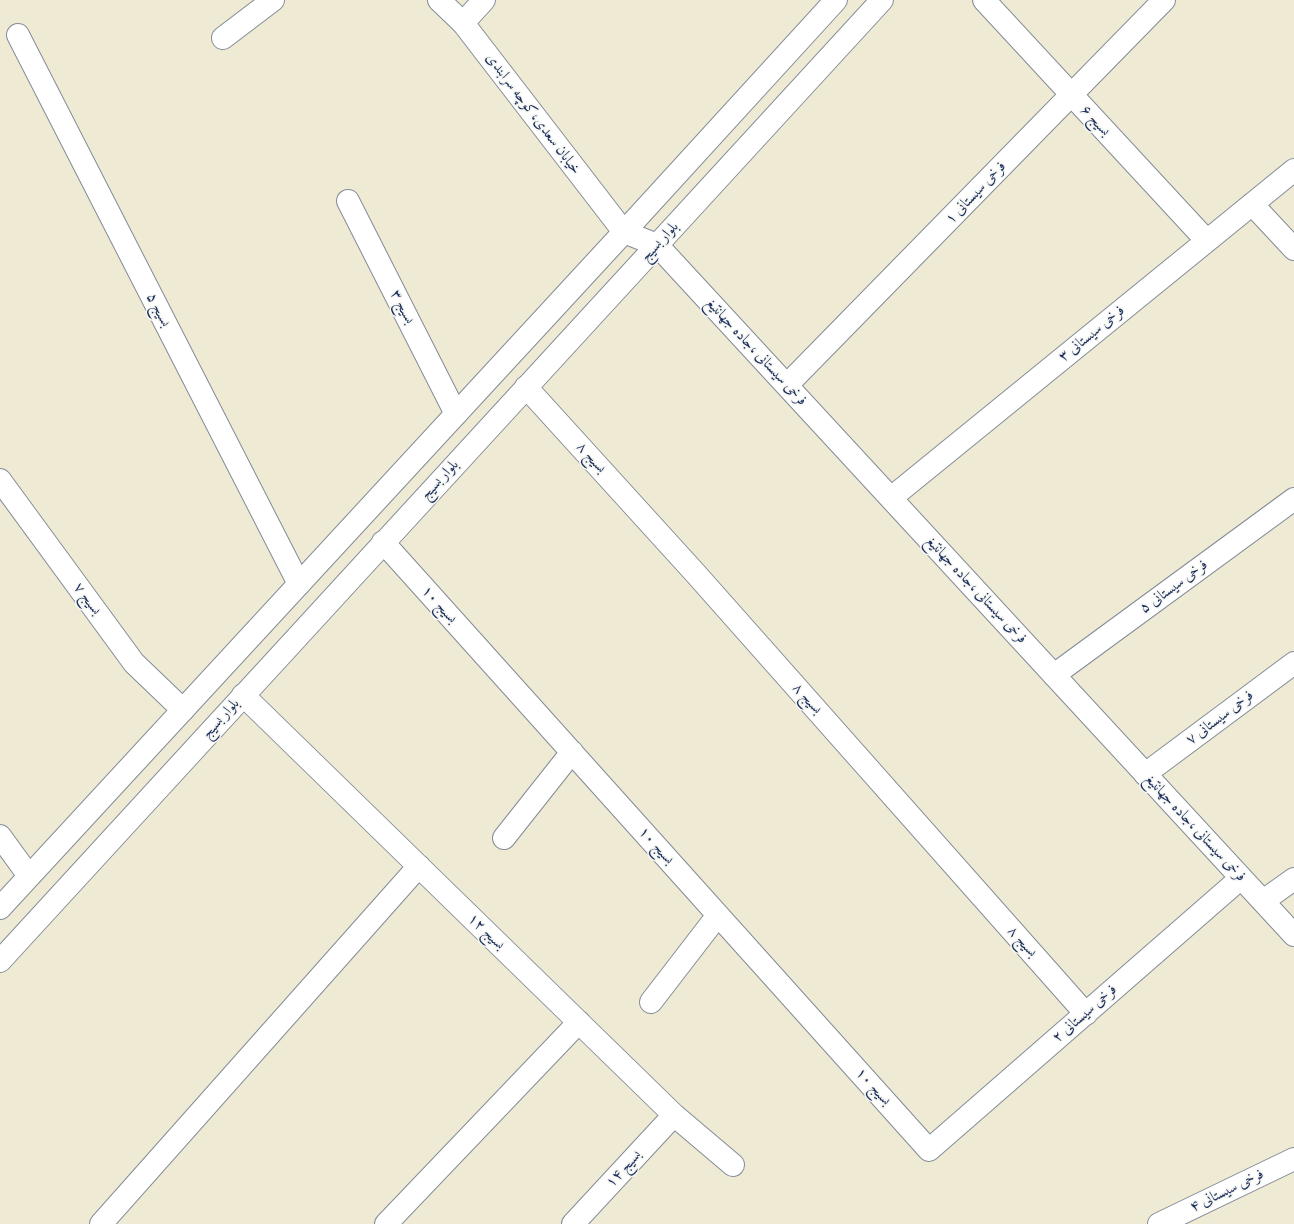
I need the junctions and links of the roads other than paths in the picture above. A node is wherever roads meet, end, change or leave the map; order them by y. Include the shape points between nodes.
1 (273, 0) edge
2 (439, 0) edge
3 (484, 0) edge
4 (836, 0) edge
5 (882, 0) edge
6 (984, 0) edge
7 (1164, 0) edge
8 (463, 23) junction
9 (18, 35) dead end
10 (223, 38) dead end
11 (1071, 95) junction
12 (1294, 170) edge
13 (348, 201) dead end
14 (1252, 204) junction
15 (624, 232) junction
16 (1207, 241) junction
17 (657, 245) junction
18 (1294, 249) edge
19 (787, 385) junction
20 (526, 386) junction
21 (456, 414) junction
22 (0, 480) edge
23 (891, 498) junction
24 (1294, 499) edge
25 (383, 542) junction
26 (299, 584) junction
27 (1294, 663) edge
28 (1054, 675) junction
29 (243, 695) junction
30 (183, 710) junction
31 (572, 752) junction
32 (1145, 774) junction
33 (0, 836) edge
34 (504, 838) dead end
35 (419, 866) junction
36 (30, 876) junction
37 (1241, 878) junction
38 (1294, 879) edge
39 (1263, 902) junction
40 (0, 908) edge
41 (718, 915) junction
42 (1294, 935) edge
43 (0, 960) edge
44 (651, 1002) dead end
45 (1086, 1014) junction
46 (579, 1022) junction
47 (674, 1115) junction
48 (930, 1150) joint
49 (1294, 1159) edge
50 (733, 1165) dead end
51 (101, 1224) edge
52 (386, 1224) edge
53 (573, 1224) edge
54 (1159, 1224) edge

1 - 10 street
2 - 8 street, خیابان سعدی،کوچه سرابندی
3 - 8 street
4 - 15 street
5 - 17 street, بلوار بسیج
6 - 11 street, بسیج ۶
7 - 11 street, فرخی سیستانی ۱
8 - 15 street, خیابان سعدی،کوچه سرابندی
9 - 26 street, بسیج ۵
11 - 16 street, بسیج ۶
11 - 19 street, فرخی سیستانی ۱
12 - 14 street, فرخی سیستانی ۳
13 - 21 street, بسیج ۳
14 - 16 street, فرخی سیستانی ۳
14 - 18 street
15 - 17 street
15 - 21 street
16 - 23 street, فرخی سیستانی ۳
17 - 19 street, فرخی سیستانی ،جاده جهانتیغ
17 - 20 street, بلوار بسیج
19 - 23 street, فرخی سیستانی ،جاده جهانتیغ
20 - 25 street, بلوار بسیج
20 - 45 street, بسیج ۸
21 - 26 street
22 - 30 street, بسیج ۷ via 134,663
23 - 28 street, فرخی سیستانی ،جاده جهانتیغ
24 - 28 street, فرخی سیستانی ۵
25 - 29 street, بلوار بسیج
25 - 31 street, بسیج ۱۰
26 - 30 street
27 - 32 street, فرخی سیستانی ۷
28 - 32 street, فرخی سیستانی ،جاده جهانتیغ
29 - 35 street, بسیج ۱۲
29 - 43 street, بلوار بسیج
30 - 36 street
31 - 34 street
31 - 41 street, بسیج ۱۰
32 - 37 street, فرخی سیستانی ،جاده جهانتیغ
33 - 36 street
35 - 46 street, بسیج ۱۲
35 - 51 street
36 - 40 street
37 - 39 street, فرخی سیستانی ،جاده جهانتیغ
37 - 45 street, فرخی سیستانی ۲
38 - 39 street
39 - 42 street, فرخی سیستانی ،جاده جهانتیغ
41 - 44 street
41 - 48 street, بسیج ۱۰
45 - 48 street, فرخی سیستانی ۲
46 - 47 street, بسیج ۱۲
46 - 52 street
47 - 50 street, بسیج ۱۲
47 - 53 street, بسیج ۱۴
49 - 54 street, فرخی سیستانی ۴

